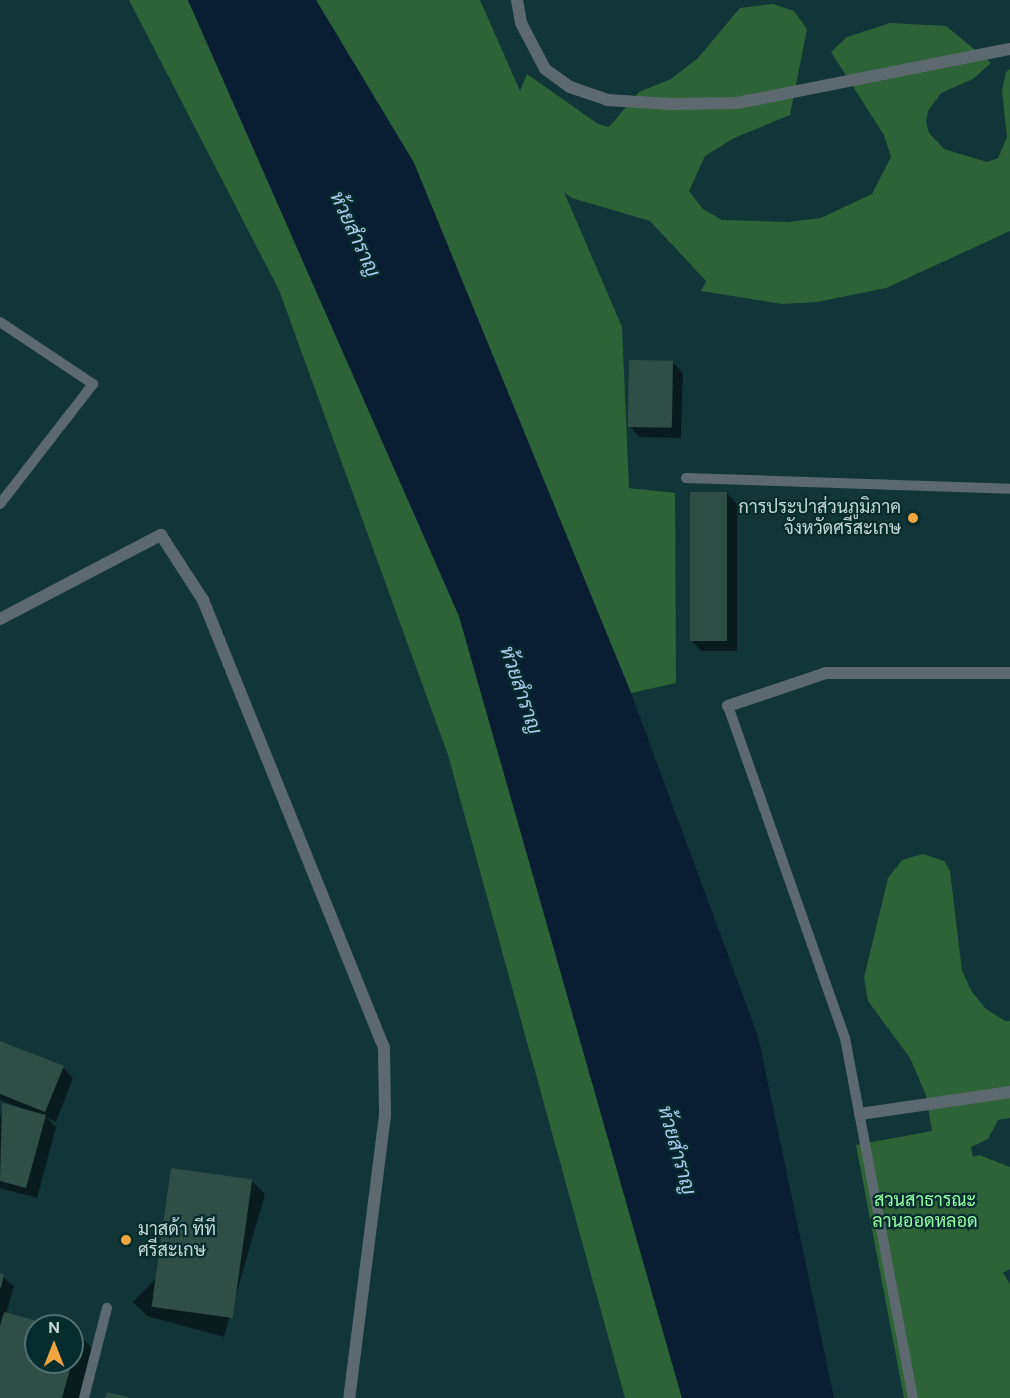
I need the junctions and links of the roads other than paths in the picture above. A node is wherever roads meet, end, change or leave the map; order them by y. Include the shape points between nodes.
1 (517, 0) edge
2 (1010, 49) edge
3 (0, 322) edge
4 (686, 478) dead end
5 (1010, 489) edge
6 (0, 504) edge
7 (0, 619) edge
8 (1010, 674) edge
9 (728, 706) joint
10 (1010, 1092) edge
11 (860, 1114) junction
12 (107, 1308) dead end
13 (84, 1398) edge
14 (349, 1398) edge
15 (913, 1398) edge

1 - 2 street via 521,23 545,69 570,87 606,100 737,103
3 - 6 lane via 93,384
4 - 5 lane
7 - 14 street via 161,535 202,600 384,1048 385,1115
8 - 9 street via 826,673
9 - 11 lane via 845,1038
10 - 11 street
11 - 15 lane
12 - 13 lane

